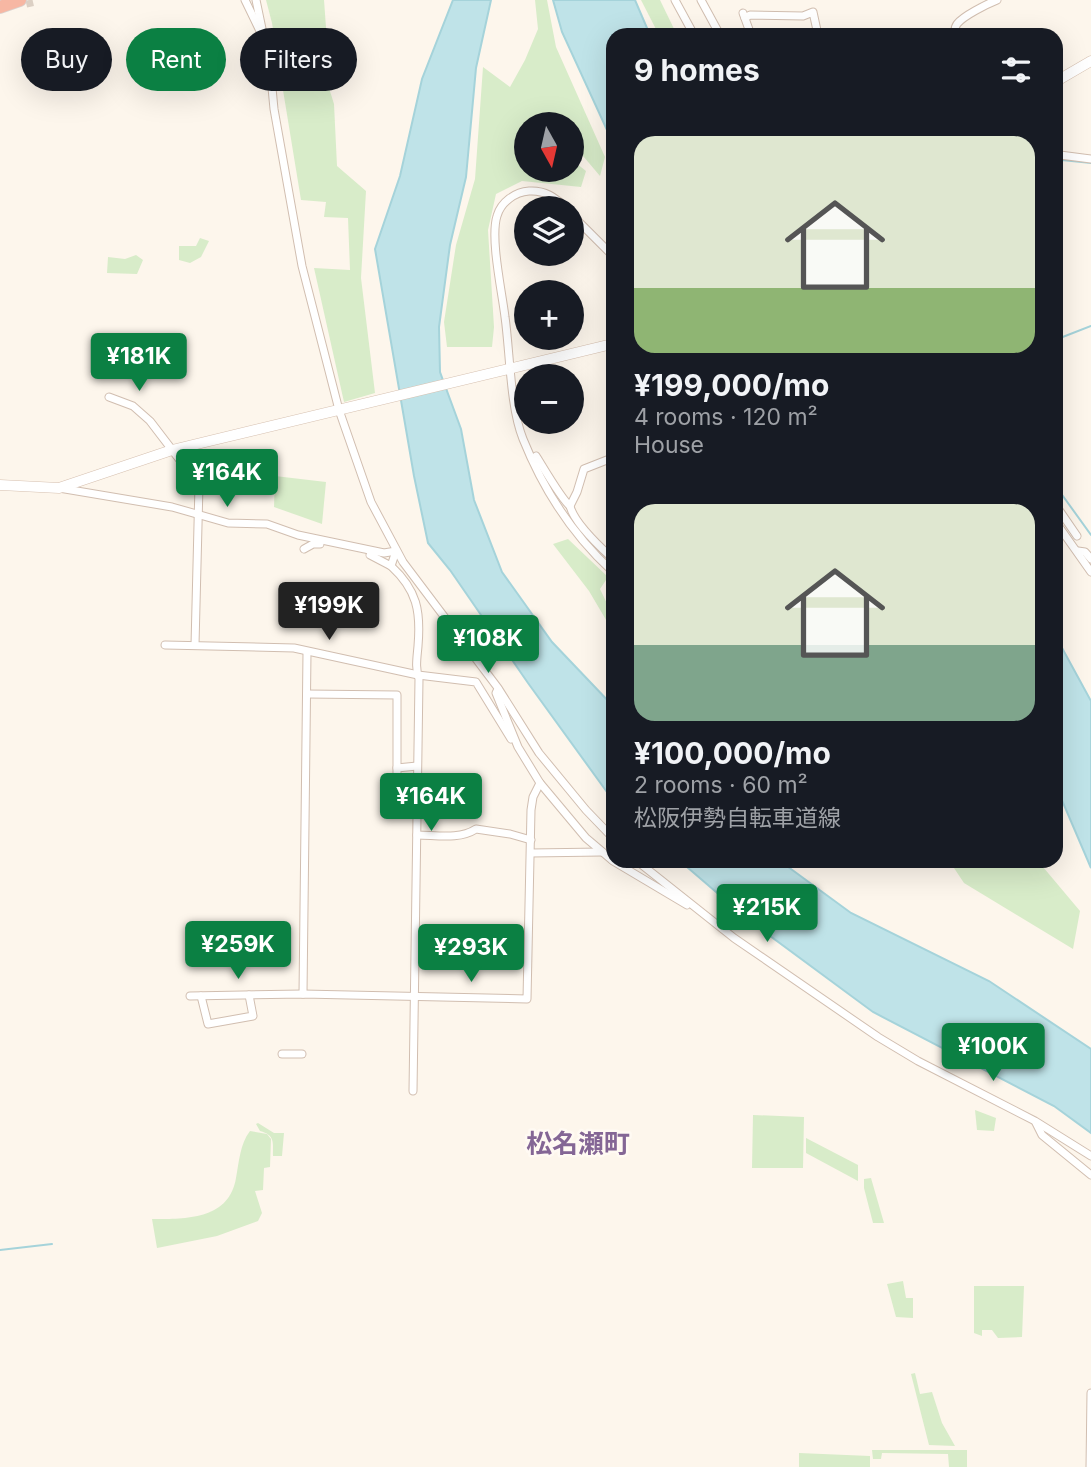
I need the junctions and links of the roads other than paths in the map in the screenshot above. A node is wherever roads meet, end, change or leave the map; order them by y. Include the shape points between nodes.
1 (20, 0) edge
2 (245, 0) edge
3 (256, 0) edge
4 (675, 0) edge
5 (701, 0) edge
6 (996, 0) edge
7 (984, 2) edge
8 (0, 7) edge
9 (258, 28) edge
10 (262, 28) edge
11 (690, 28) edge
12 (716, 28) edge
13 (748, 28) edge
14 (816, 28) edge
15 (955, 28) edge
16 (1091, 61) edge
17 (1063, 77) edge
18 (273, 91) edge
19 (1063, 157) edge
20 (1091, 159) edge
21 (554, 196) edge
22 (584, 227) edge
23 (606, 249) edge
24 (606, 346) edge
25 (510, 370) junction
26 (109, 397) dead end
27 (342, 410) junction
28 (527, 446) junction
29 (172, 450) junction
30 (606, 459) edge
31 (0, 485) edge
32 (59, 488) junction
33 (570, 506) junction
34 (197, 516) junction
35 (1063, 516) edge
36 (1063, 531) edge
37 (1077, 536) dead end
38 (331, 543) junction
39 (304, 549) dead end
40 (396, 551) junction
41 (1078, 551) junction
42 (606, 552) edge
43 (1091, 559) edge
44 (391, 565) junction
45 (606, 565) edge
46 (1091, 572) edge
47 (165, 645) dead end
48 (195, 645) junction
49 (307, 653) junction
50 (418, 675) junction
51 (498, 688) junction
52 (307, 694) junction
53 (518, 747) junction
54 (417, 766) junction
55 (397, 768) junction
56 (540, 783) junction
57 (418, 790) junction
58 (606, 831) edge
59 (417, 835) junction
60 (531, 841) junction
61 (602, 852) junction
62 (531, 853) junction
63 (606, 855) edge
64 (624, 868) edge
65 (646, 868) edge
66 (692, 906) junction
67 (249, 995) junction
68 (303, 995) junction
69 (190, 996) dead end
70 (201, 996) junction
71 (415, 996) junction
72 (282, 1054) dead end
73 (302, 1054) dead end
74 (413, 1091) dead end
75 (1035, 1121) junction
76 (1091, 1156) edge
77 (1091, 1175) edge
78 (1091, 1393) edge
79 (1090, 1467) edge

1 - 8 highway
2 - 9 street
3 - 10 street
4 - 11 street
5 - 12 street
6 - 7 street
7 - 15 street
13 - 14 street via 744,16 813,12
16 - 17 main road
18 - 27 street via 299,254
19 - 20 street
21 - 25 street via 523,192 511,197 497,214
22 - 23 street
24 - 25 main road
25 - 27 main road
25 - 28 street
26 - 29 street via 133,406
27 - 29 main road
27 - 40 street via 371,502
28 - 33 street
28 - 45 street via 566,520
29 - 32 main road
29 - 34 street via 198,485
30 - 33 street via 584,469
31 - 32 main road
32 - 34 street via 149,502
33 - 42 street
34 - 38 street via 267,524
34 - 48 street
35 - 37 street
36 - 41 street
38 - 39 street
38 - 40 street via 384,554
38 - 44 street
40 - 44 street
40 - 51 street
41 - 43 street
41 - 46 street
44 - 50 street via 416,599
47 - 48 street
48 - 49 street via 276,646
49 - 50 street
49 - 52 street
50 - 53 street via 476,682
50 - 54 street
51 - 53 street
51 - 58 street via 549,766
52 - 55 street via 397,695
52 - 68 street
53 - 56 street
54 - 55 street
54 - 57 street
55 - 57 street via 397,790
56 - 60 street via 533,797
56 - 61 street
57 - 59 street
59 - 60 street via 459,835 476,829
59 - 71 street
60 - 62 street
61 - 62 street
61 - 63 street
62 - 71 street via 527,999
64 - 66 street
65 - 66 street
66 - 75 street via 878,1037
67 - 68 street
67 - 70 street
67 - 70 street via 253,1016 208,1024
68 - 71 street
69 - 70 street
71 - 74 street
72 - 73 street
75 - 76 street
75 - 77 street via 1042,1135
78 - 79 street

